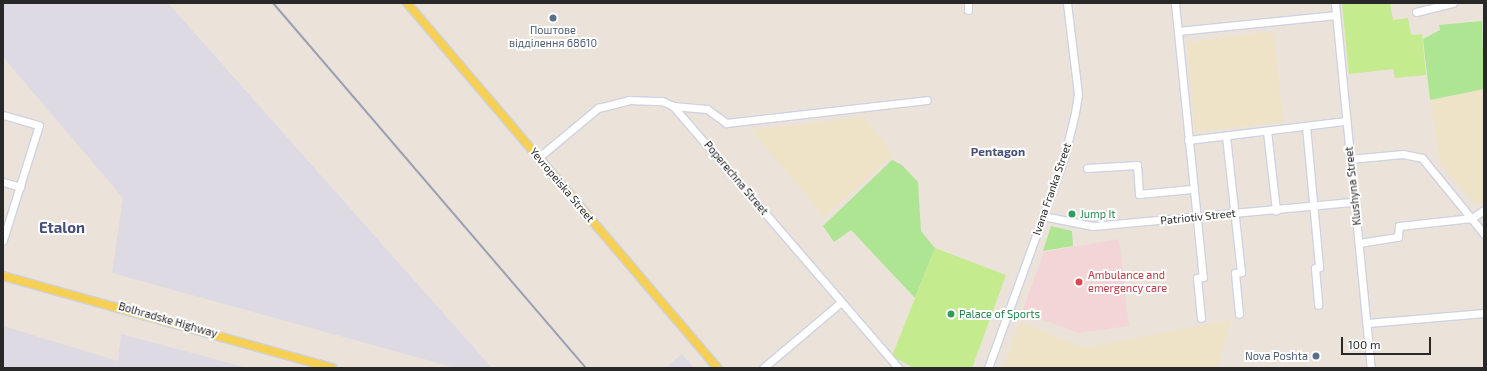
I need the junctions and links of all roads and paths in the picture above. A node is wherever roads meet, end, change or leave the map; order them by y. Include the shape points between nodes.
1 (407, 3) edge
2 (1067, 3) edge
3 (1175, 3) edge
4 (1335, 3) edge
5 (1453, 3) edge
6 (1416, 12) dead end
7 (1336, 15) junction
8 (1178, 31) junction
9 (926, 100) dead end
10 (673, 106) junction
11 (3, 115) edge
12 (1346, 121) junction
13 (1306, 126) junction
14 (1267, 131) junction
15 (1226, 136) junction
16 (1188, 140) junction
17 (539, 157) junction
18 (1350, 159) junction
19 (1088, 168) dead end
20 (3, 182) edge
21 (20, 186) junction
22 (1192, 189) junction
23 (1354, 202) junction
24 (1313, 206) junction
25 (1276, 210) junction
26 (1484, 210) edge
27 (1234, 214) junction
28 (1043, 216) junction
29 (1195, 218) junction
30 (1472, 218) junction
31 (1484, 234) edge
32 (3, 240) edge
33 (1359, 243) junction
34 (3, 276) edge
35 (840, 303) junction
36 (1318, 305) dead end
37 (1484, 313) edge
38 (1239, 314) dead end
39 (1200, 318) dead end
40 (1368, 323) junction
41 (332, 368) edge
42 (718, 368) edge
43 (763, 368) edge
44 (898, 368) edge
45 (988, 368) edge
46 (1371, 368) edge

1 - 17 main road, Yevropeiska Street
2 - 28 street, Ivana Franka Street via 1077,102 1064,158
3 - 8 street
4 - 7 street, Klushyna Street
5 - 6 street
7 - 8 street
7 - 12 street, Klushyna Street
8 - 16 street
9 - 10 street via 726,123 707,109
10 - 17 street via 662,101 629,100 598,108
10 - 35 street, Poperechna Street
11 - 21 street via 39,125
12 - 13 street
12 - 18 street, Klushyna Street
13 - 14 street
13 - 24 street
14 - 15 street
14 - 25 street
15 - 16 street
15 - 27 street
16 - 22 street
17 - 42 main road, Yevropeiska Street
18 - 23 street, Klushyna Street
18 - 30 street via 1398,154 1422,158
19 - 22 street via 1137,165 1139,194
20 - 21 street
21 - 32 street
22 - 29 street
23 - 24 street, Patriotiv Street
23 - 33 street, Klushyna Street
24 - 25 street, Patriotiv Street
24 - 36 street via 1320,267 1316,268
25 - 27 street, Patriotiv Street
26 - 30 street
27 - 29 street, Patriotiv Street
27 - 38 street via 1241,272 1235,273
28 - 29 street, Patriotiv Street via 1093,226
28 - 45 street, Ivana Franka Street
29 - 39 street via 1203,277 1197,278
30 - 31 street
30 - 33 street via 1400,226 1398,237
33 - 40 street, Klushyna Street
34 - 41 main road, Bolhradske Highway
35 - 43 street
35 - 44 street, Poperechna Street
37 - 40 street
40 - 46 street, Klushyna Street

